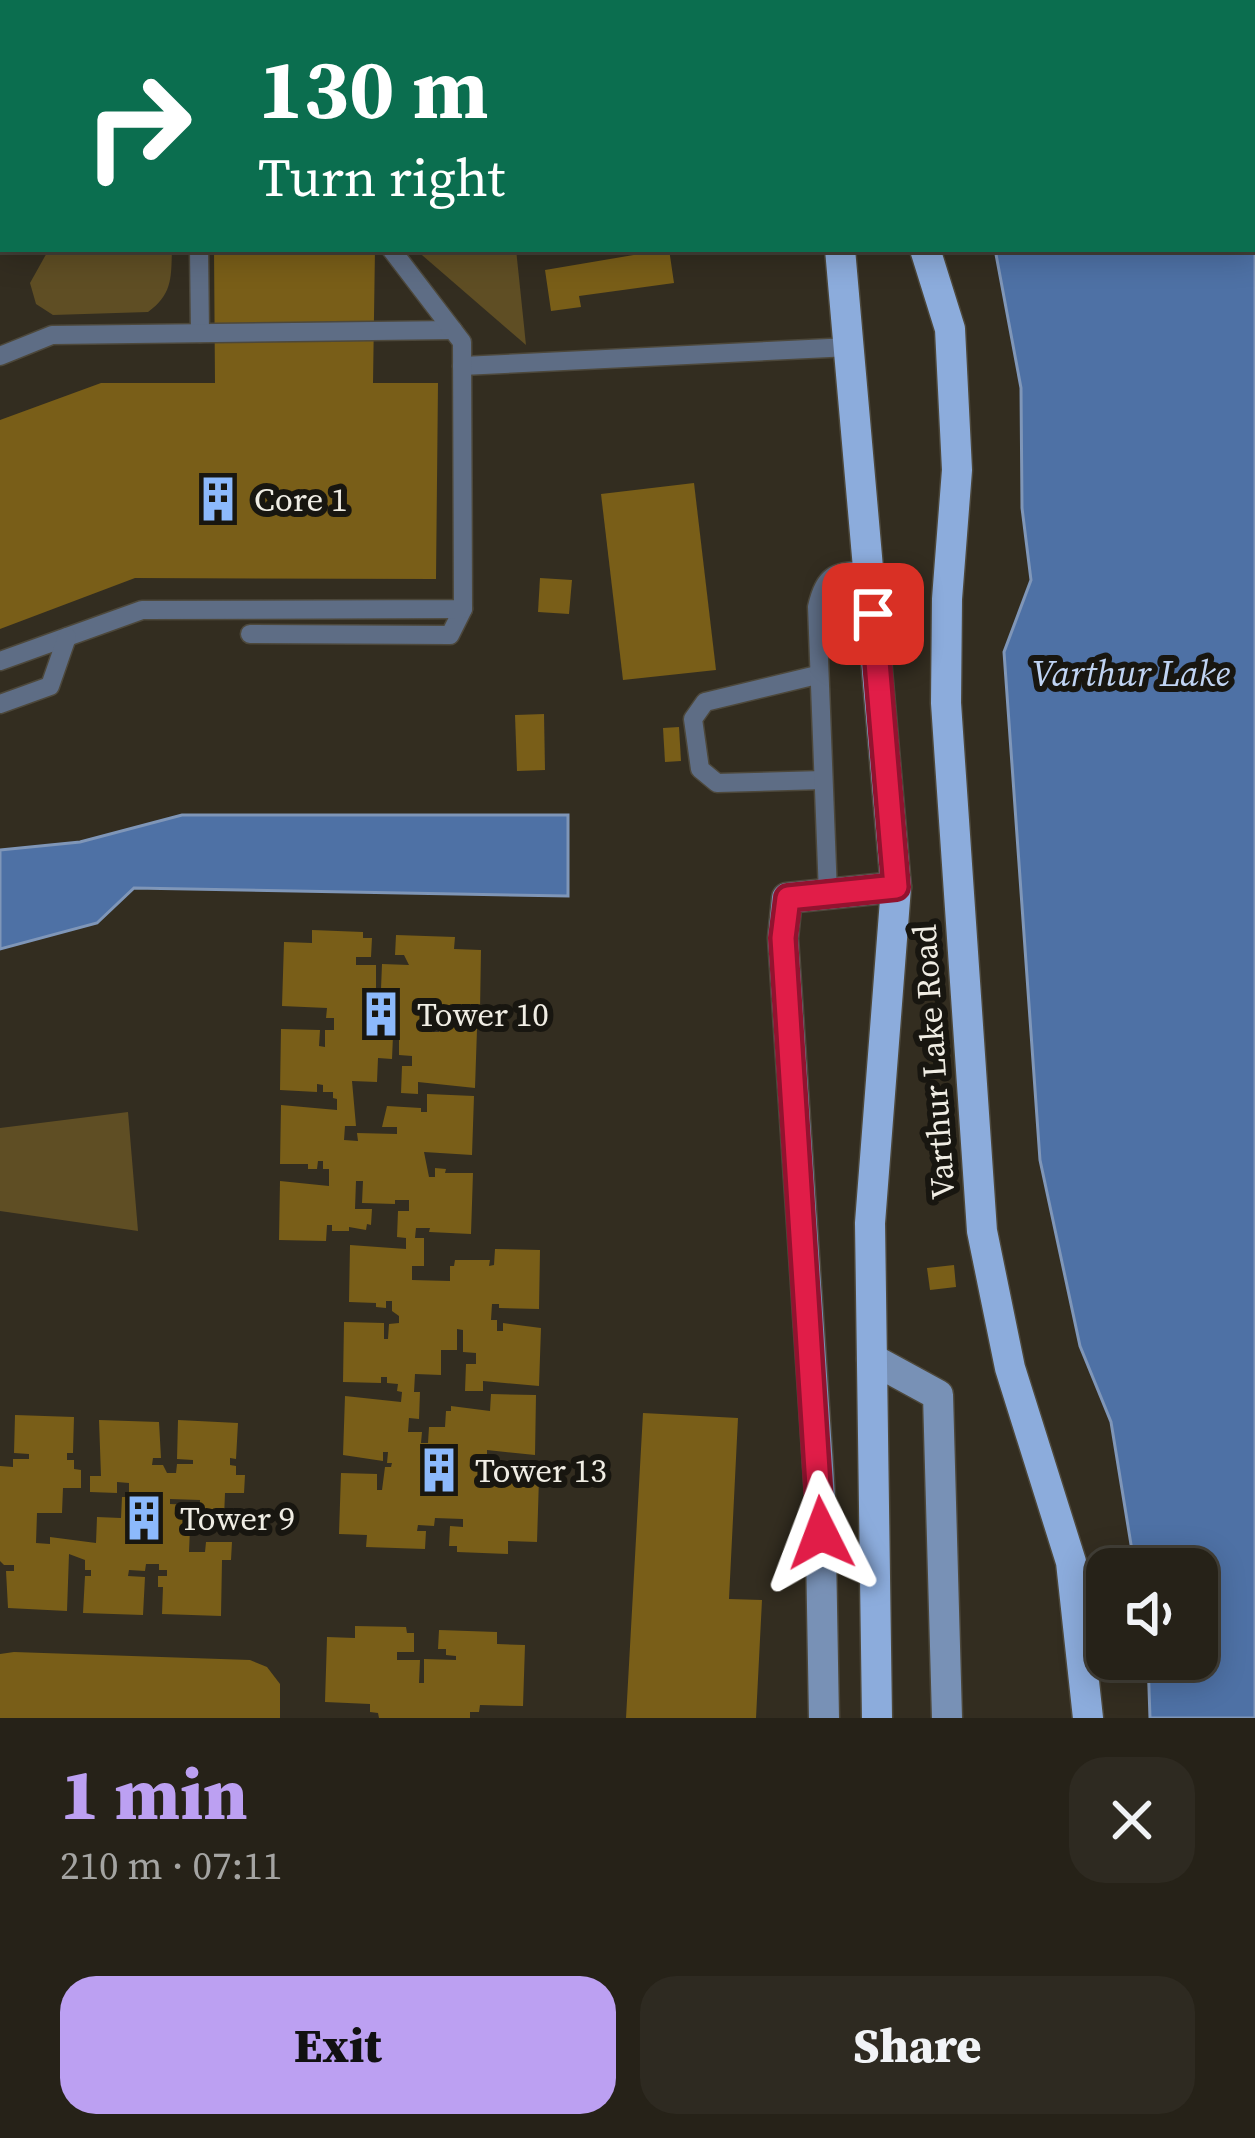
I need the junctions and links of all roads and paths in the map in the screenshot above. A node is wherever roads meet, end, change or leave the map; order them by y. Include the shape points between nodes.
1 (199, 252) edge
2 (393, 252) edge
3 (840, 252) edge
4 (926, 252) edge
5 (453, 330) junction
6 (200, 333) junction
7 (850, 347) junction
8 (0, 356) edge
9 (462, 366) junction
10 (869, 568) junction
11 (464, 609) junction
12 (250, 634) dead end
13 (67, 637) junction
14 (0, 662) edge
15 (817, 675) junction
16 (0, 704) edge
17 (823, 780) junction
18 (896, 887) junction
19 (828, 894) junction
20 (872, 1359) junction
21 (824, 1718) edge
22 (877, 1718) edge
23 (947, 1718) edge
24 (1088, 1718) edge

1 - 6 lane
2 - 5 lane
3 - 7 main road, Varthur Lake Road
4 - 24 main road, Varthur Lake Road via 950,328 957,470 946,703 982,1231 1010,1368 1071,1562
5 - 6 lane
5 - 9 lane via 462,341
6 - 8 lane via 52,335
7 - 9 lane
7 - 10 main road, Varthur Lake Road
9 - 11 lane
10 - 15 lane via 836,573 822,586
10 - 18 main road, Varthur Lake Road
11 - 12 lane via 450,635
11 - 13 lane via 142,610
13 - 14 lane
13 - 16 lane via 50,686
15 - 17 lane
15 - 17 lane via 705,702 693,719 700,770 717,783
17 - 19 lane
18 - 19 street
18 - 20 main road, Varthur Lake Road via 870,1222
19 - 21 street via 788,898 783,938 820,1496
20 - 22 main road, Varthur Lake Road
20 - 23 street via 938,1394

